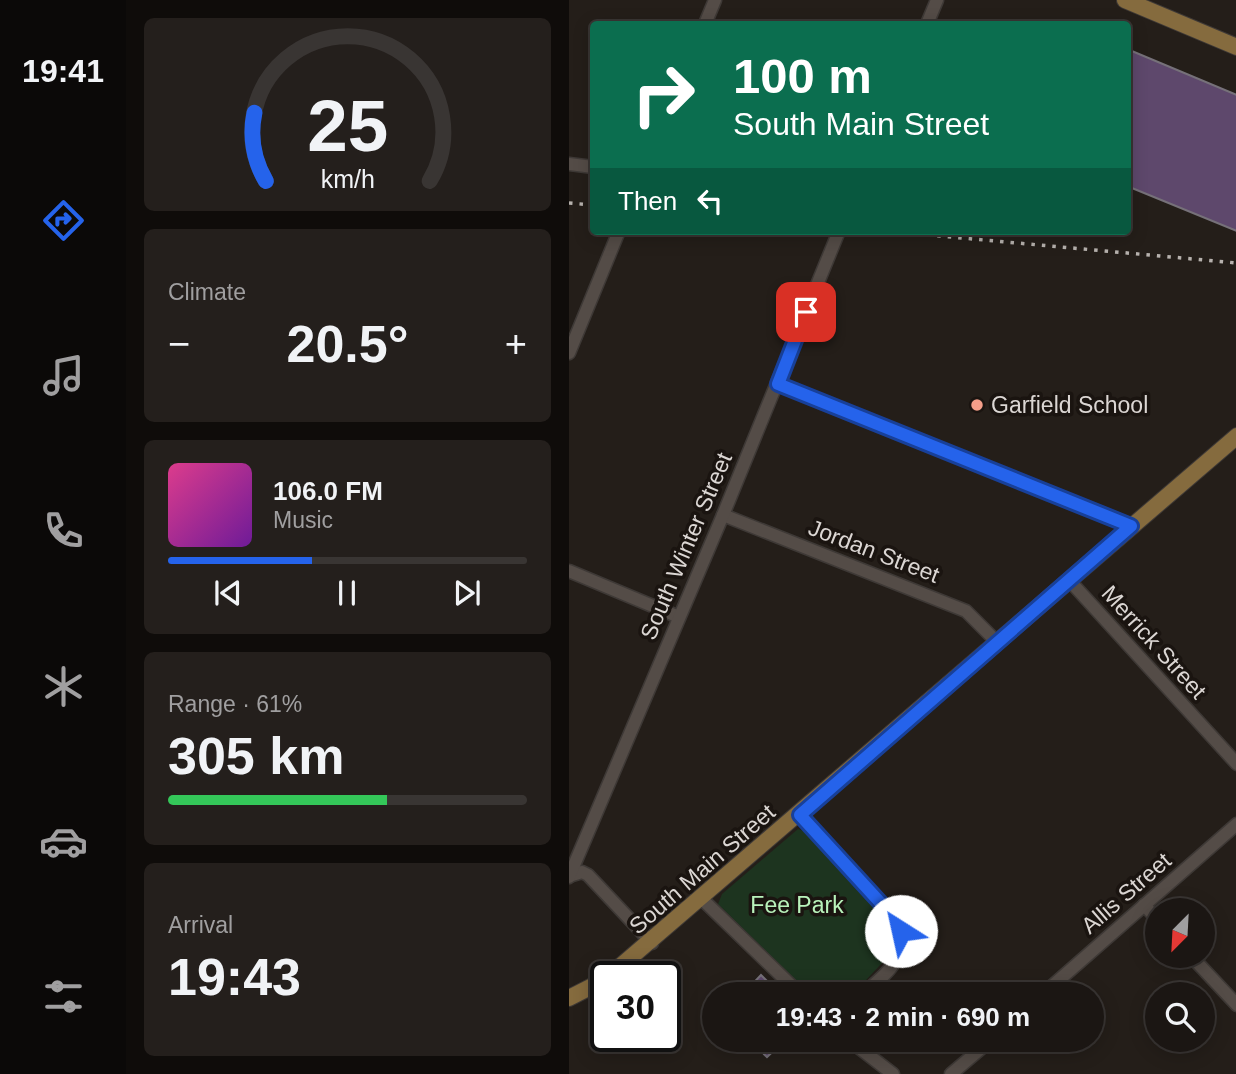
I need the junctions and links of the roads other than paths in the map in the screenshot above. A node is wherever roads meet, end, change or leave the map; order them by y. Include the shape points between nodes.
1 (715, 0) edge
2 (937, 0) edge
3 (1125, 0) edge
4 (706, 21) edge
5 (928, 21) edge
6 (1236, 47) edge
7 (569, 164) edge
8 (590, 167) edge
9 (617, 235) edge
10 (837, 235) edge
11 (569, 353) edge
12 (778, 384) junction
13 (1236, 436) edge
14 (723, 515) junction
15 (1131, 526) junction
16 (569, 571) edge
17 (1069, 580) junction
18 (679, 617) junction
19 (998, 643) junction
20 (1236, 764) edge
21 (800, 815) junction
22 (1236, 824) edge
23 (569, 876) edge
24 (702, 899) junction
25 (1144, 905) joint
26 (652, 943) junction
27 (629, 961) edge
28 (1202, 968) edge
29 (788, 982) edge
30 (877, 982) edge
31 (1057, 982) edge
32 (590, 987) edge
33 (569, 998) edge
34 (1236, 1005) edge
35 (865, 1052) edge
36 (977, 1052) edge
37 (893, 1074) edge
38 (951, 1074) edge

1 - 4 street
2 - 5 street
3 - 6 main road
7 - 8 street
9 - 11 street
10 - 12 street, South Winter Street
12 - 14 street, South Winter Street
12 - 15 street
13 - 15 main road, South Main Street
14 - 18 street, South Winter Street
14 - 19 street, Jordan Street via 966,611
15 - 17 main road, South Main Street
16 - 18 street
17 - 19 main road, South Main Street
17 - 20 street, Merrick Street
18 - 23 street, South Winter Street
19 - 21 main road, South Main Street
21 - 24 main road, South Main Street
21 - 30 street via 898,922 903,945 899,957
22 - 25 street, Allis Street
23 - 26 street via 588,875
24 - 26 main road, South Main Street
24 - 29 street
25 - 31 street, Allis Street
26 - 27 main road, South Main Street
28 - 34 street
32 - 33 main road, South Main Street
35 - 37 street
36 - 38 street

